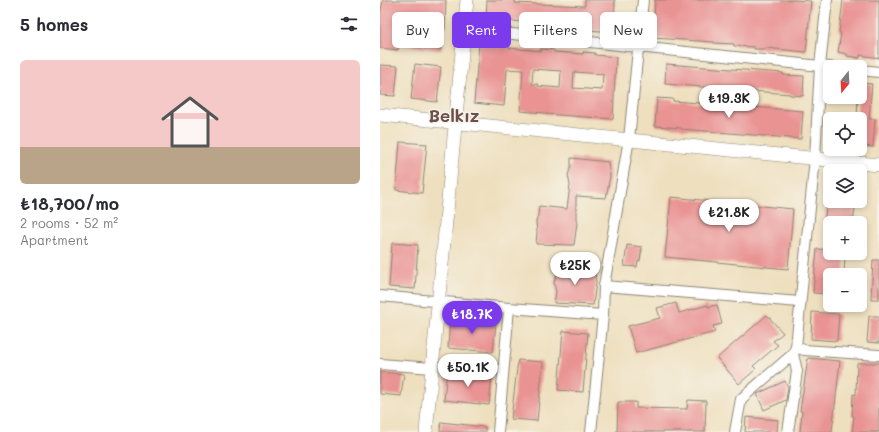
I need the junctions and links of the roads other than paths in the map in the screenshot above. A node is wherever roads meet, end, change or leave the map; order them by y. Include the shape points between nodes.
1 (467, 0) edge
2 (643, 0) edge
3 (826, 0) edge
4 (466, 12) edge
5 (642, 12) edge
6 (511, 34) edge
7 (600, 43) edge
8 (463, 48) edge
9 (639, 48) edge
10 (648, 48) edge
11 (825, 60) edge
12 (823, 67) edge
13 (867, 71) edge
14 (879, 72) edge
15 (823, 85) edge
16 (380, 115) edge
17 (456, 123) junction
18 (629, 139) junction
19 (815, 158) junction
20 (879, 165) edge
21 (604, 286) junction
22 (380, 296) edge
23 (438, 301) junction
24 (799, 302) junction
25 (509, 308) junction
26 (604, 315) junction
27 (794, 351) junction
28 (879, 355) edge
29 (380, 364) edge
30 (432, 368) junction
31 (426, 432) edge
32 (498, 432) edge
33 (591, 432) edge
34 (734, 432) edge
35 (788, 432) edge

1 - 4 street
2 - 5 street
3 - 11 street
6 - 7 street
8 - 17 street
9 - 18 street
10 - 12 street
13 - 14 street
15 - 19 street
16 - 17 street
17 - 18 street
17 - 23 street
18 - 19 street
18 - 21 street
19 - 20 street
19 - 24 street
21 - 24 street
21 - 26 street
22 - 23 street
23 - 25 street
23 - 30 street
24 - 27 street
25 - 26 street
25 - 32 street
26 - 33 street
27 - 28 street
27 - 34 street via 741,399
27 - 35 street via 797,371
29 - 30 street
30 - 31 street

